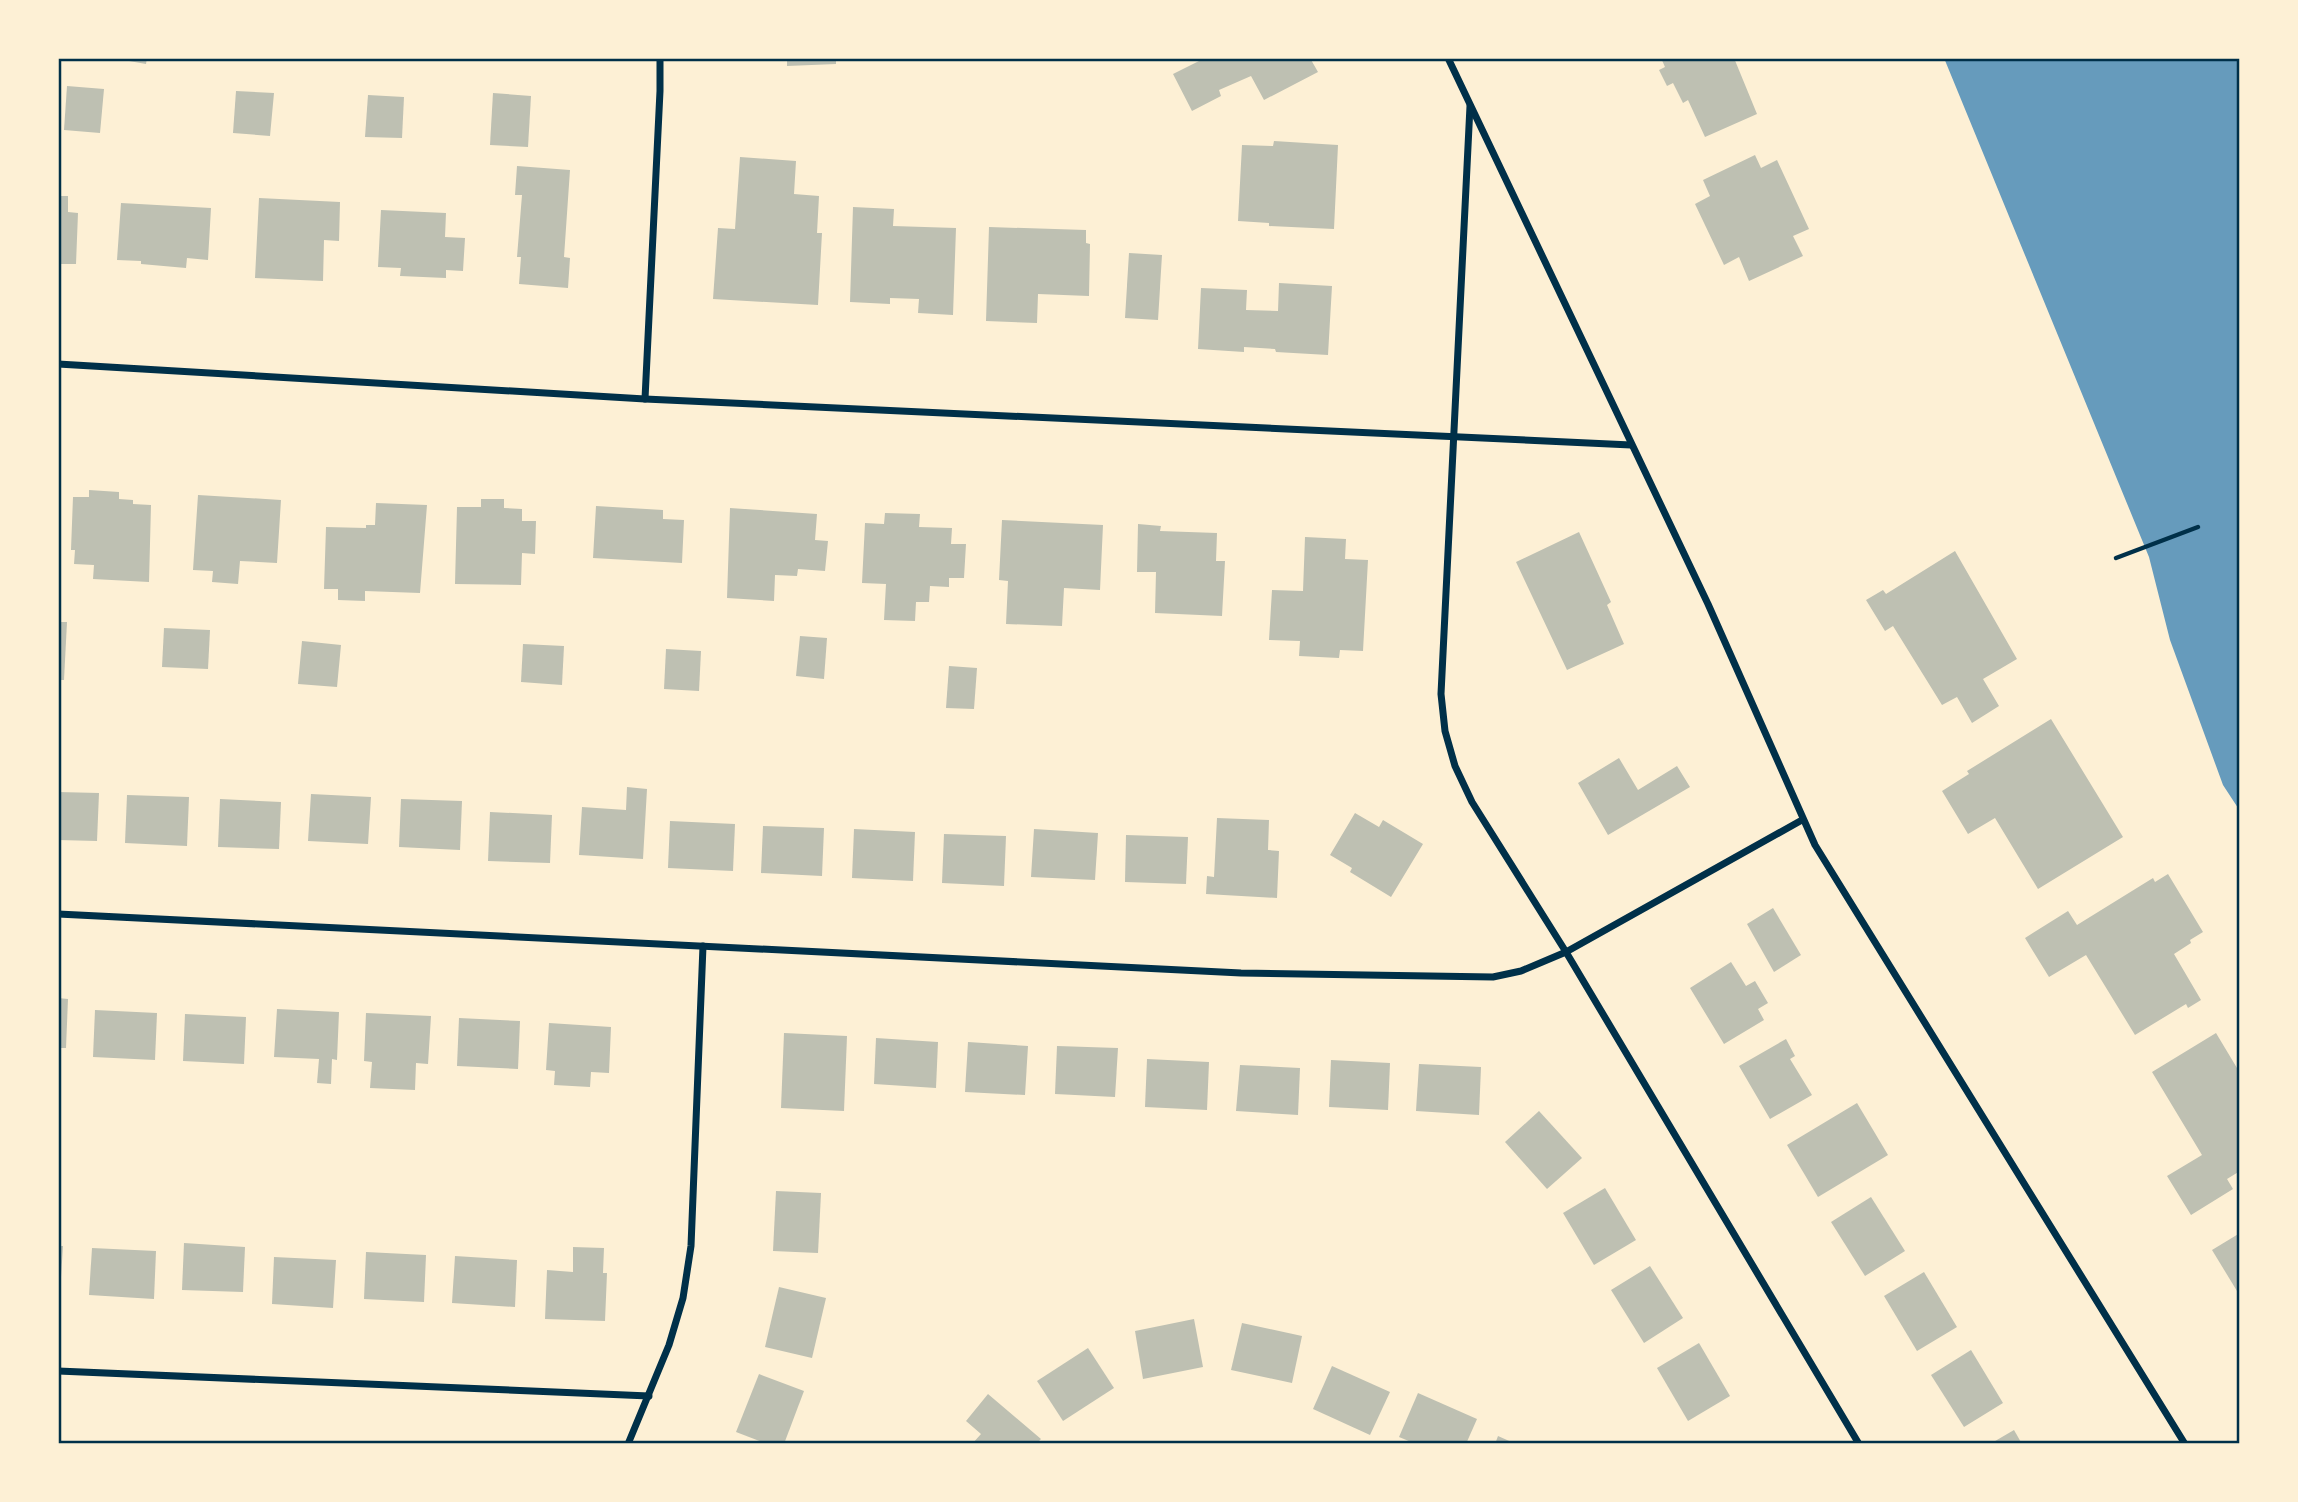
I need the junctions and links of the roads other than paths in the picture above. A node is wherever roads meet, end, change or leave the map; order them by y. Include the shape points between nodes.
1 (660, 58) edge
2 (1448, 58) edge
3 (1471, 105) junction
4 (58, 364) edge
5 (645, 398) junction
6 (1453, 436) junction
7 (1631, 445) junction
8 (1802, 820) junction
9 (58, 914) edge
10 (703, 946) junction
11 (1566, 952) junction
12 (58, 1371) edge
13 (649, 1396) junction
14 (628, 1444) edge
15 (1859, 1444) edge
16 (2185, 1444) edge

1 - 5 street
2 - 3 street
3 - 6 street
3 - 7 street
4 - 5 street
5 - 6 street
6 - 7 street
6 - 11 street via 1441,694 1445,731 1472,802
7 - 8 street via 1708,604
8 - 11 street
8 - 16 street
9 - 10 street
10 - 11 street via 1241,973 1470,978 1521,971
10 - 13 street via 691,1246 683,1298
11 - 15 street
12 - 13 street
13 - 14 street

